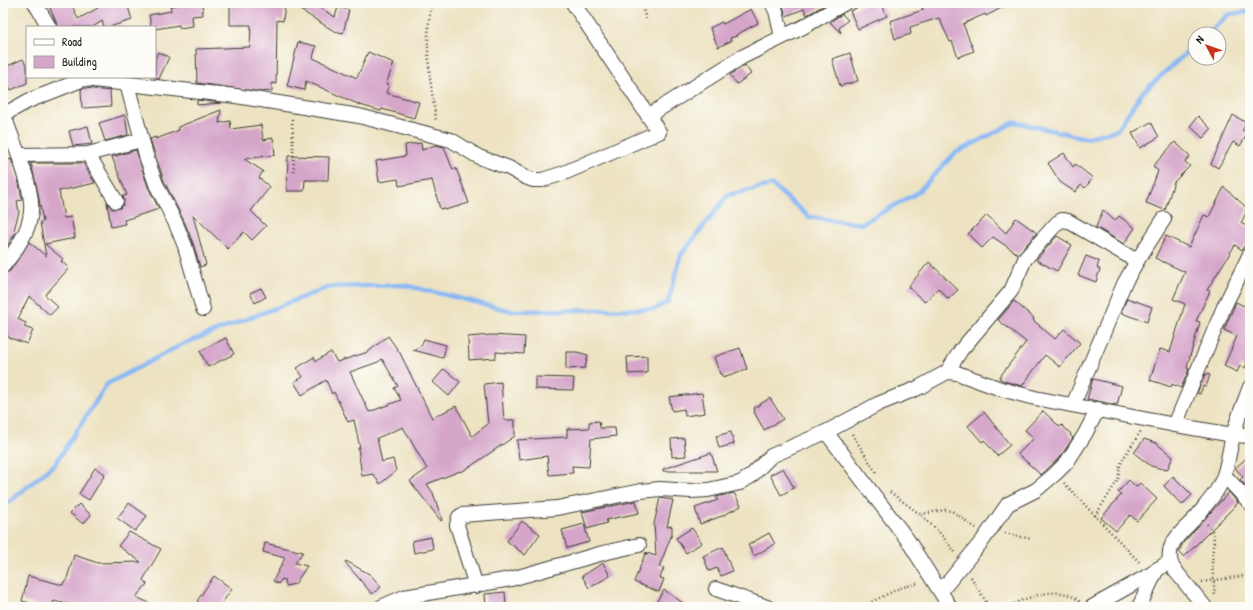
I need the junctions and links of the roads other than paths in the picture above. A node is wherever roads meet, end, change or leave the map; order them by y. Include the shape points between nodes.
1 (35, 3) edge
2 (573, 3) edge
3 (772, 3) edge
4 (845, 3) edge
5 (48, 26) edge
6 (782, 37) junction
7 (82, 78) edge
8 (127, 84) junction
9 (3, 115) edge
10 (648, 116) junction
11 (142, 140) junction
12 (88, 154) junction
13 (19, 155) junction
14 (116, 202) dead end
15 (1164, 219) dead end
16 (9, 246) edge
17 (1250, 254) edge
18 (1137, 260) junction
19 (3, 266) edge
20 (203, 308) dead end
21 (947, 372) junction
22 (1250, 387) edge
23 (1073, 405) junction
24 (1098, 409) junction
25 (1175, 425) junction
26 (826, 432) junction
27 (1233, 435) junction
28 (1250, 436) edge
29 (1225, 476) junction
30 (1250, 503) edge
31 (639, 545) dead end
32 (1170, 561) junction
33 (1154, 572) junction
34 (476, 586) junction
35 (938, 587) junction
36 (716, 589) dead end
37 (406, 602) edge
38 (1210, 604) edge
39 (1087, 605) edge
40 (381, 607) edge
41 (767, 607) edge
42 (950, 607) edge
43 (1140, 607) edge

1 - 5 street
2 - 10 street
3 - 6 street
4 - 6 street
6 - 10 street via 742,56
7 - 8 street
7 - 9 street via 28,100
8 - 10 street via 236,96 359,116 451,140 479,157 533,180 564,173 659,132
8 - 11 street
9 - 13 street
11 - 12 street
11 - 20 street via 156,184 185,246
12 - 13 street
12 - 14 street
13 - 16 street via 32,207 26,229
15 - 18 street
16 - 19 street
17 - 25 street via 1224,307
18 - 21 street via 1062,220 1030,251 1020,267 1011,291
18 - 23 street via 1124,284
21 - 23 street via 1035,398
21 - 26 street
22 - 27 street
23 - 24 street
24 - 25 street
24 - 35 street via 1075,450 1056,474 1029,495 1008,504 963,562
25 - 27 street
26 - 34 street via 771,456 740,483 691,491 641,491 557,508 462,515 457,525
26 - 35 street via 907,539
27 - 28 street
27 - 29 street
29 - 30 street
29 - 32 street via 1198,515 1174,541
31 - 34 street
32 - 33 street
32 - 38 street via 1185,584
33 - 39 street
33 - 43 street
34 - 37 street
35 - 42 street
36 - 41 street
37 - 40 street

